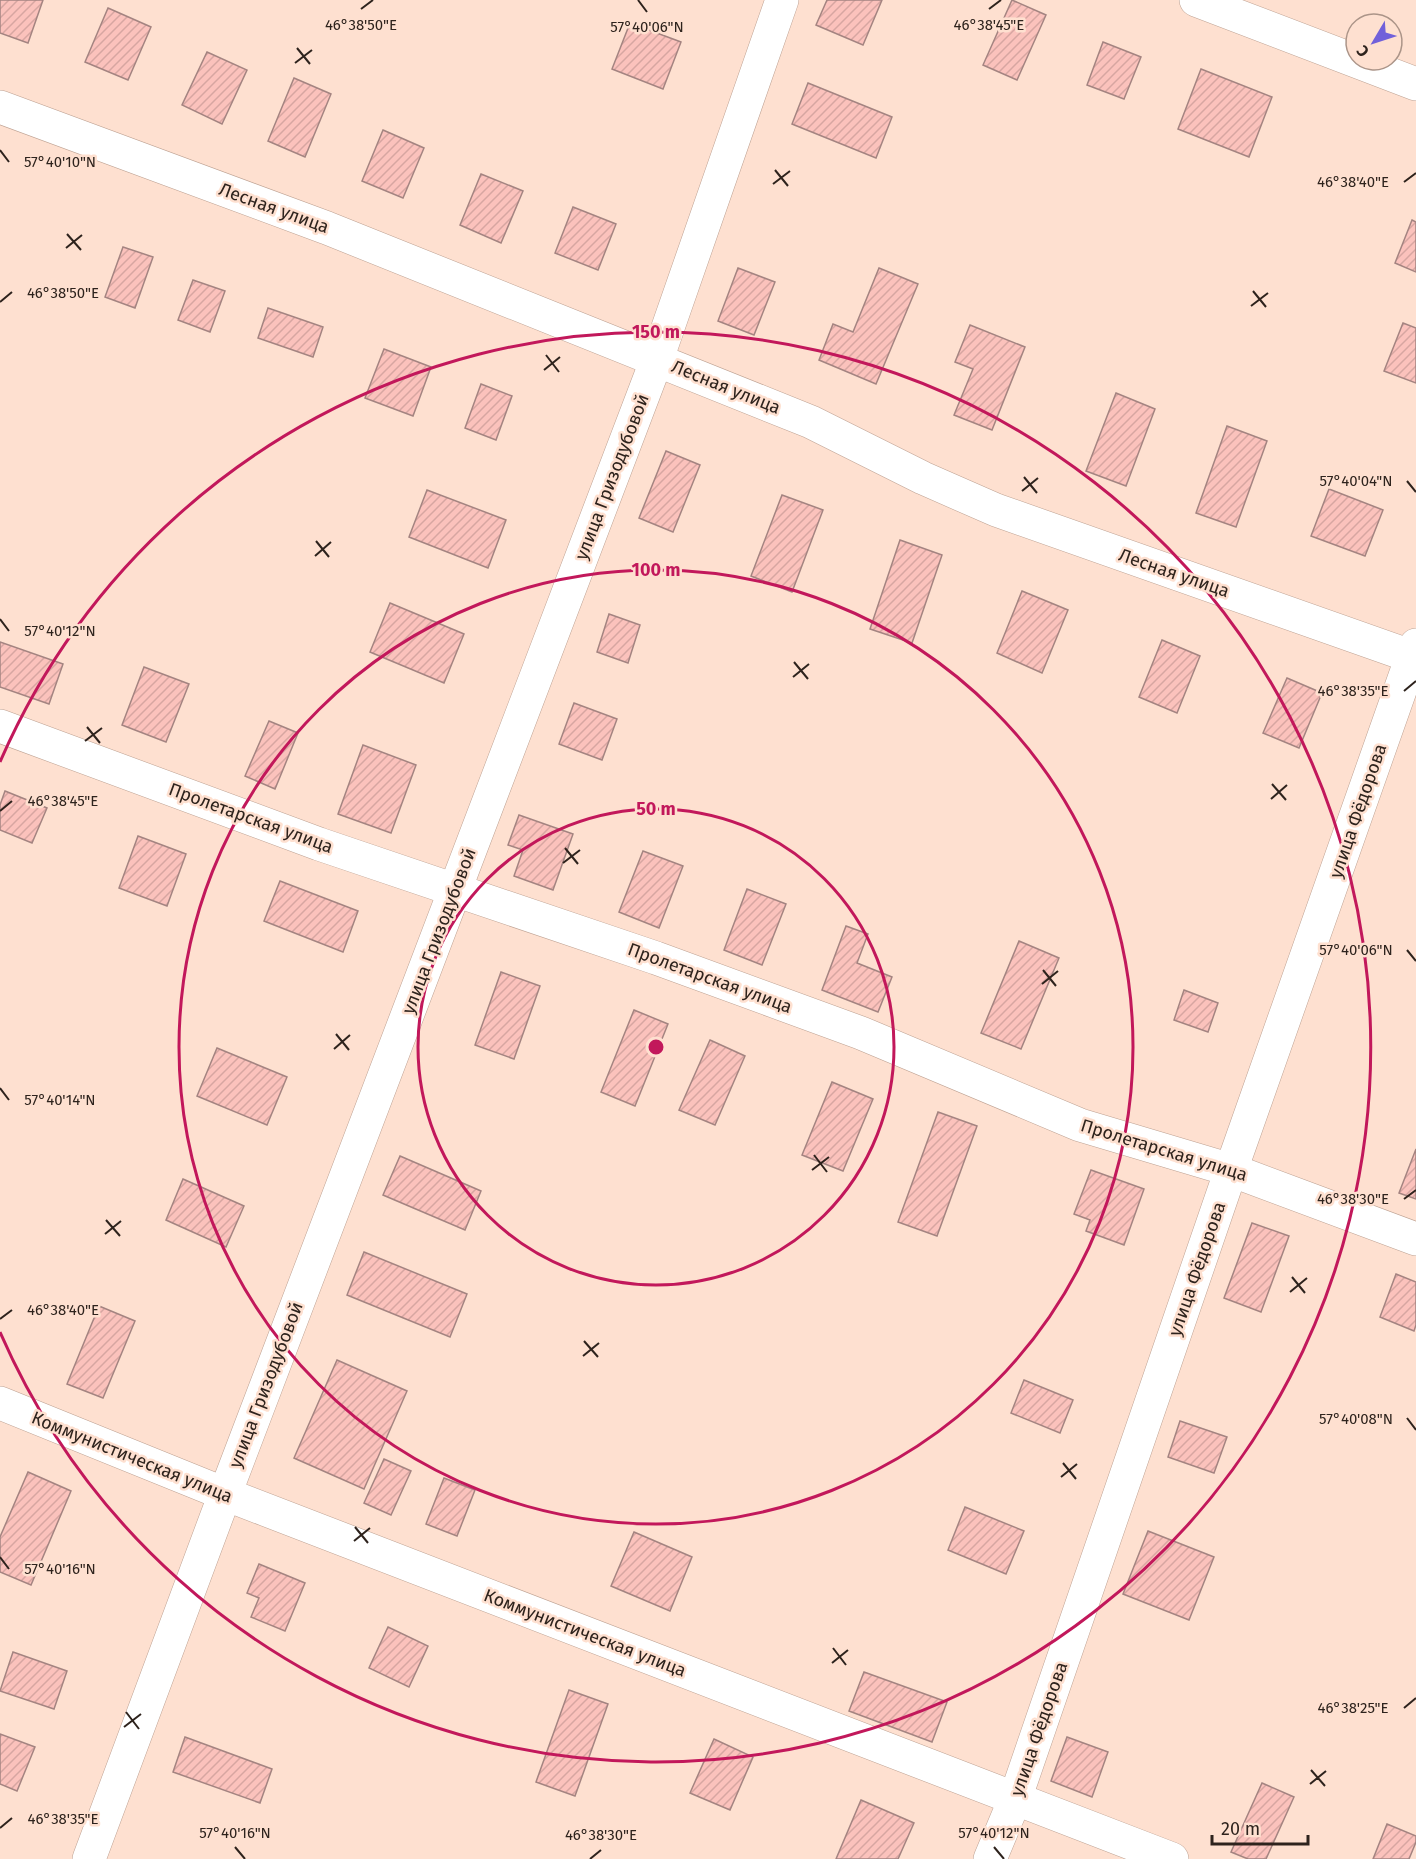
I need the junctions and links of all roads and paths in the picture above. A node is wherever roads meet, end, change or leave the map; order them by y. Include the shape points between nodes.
1 (782, 0) edge
2 (1196, 0) edge
3 (1416, 84) edge
4 (0, 107) edge
5 (657, 359) junction
6 (1415, 653) edge
7 (0, 726) edge
8 (455, 890) junction
9 (1232, 1170) junction
10 (1416, 1239) edge
11 (0, 1403) edge
12 (225, 1494) junction
13 (1015, 1799) junction
14 (89, 1859) edge
15 (990, 1859) edge
16 (1172, 1859) edge

1 - 5 street, улица Гризодубовой
2 - 3 street
4 - 5 street, Лесная улица via 327,228
5 - 6 street, Лесная улица via 811,422 996,510
5 - 8 street, улица Гризодубовой
6 - 9 street, улица Фёдорова
7 - 8 street, Пролетарская улица
8 - 9 street, Пролетарская улица via 861,1033 1080,1125
8 - 12 street, улица Гризодубовой
9 - 10 street, Пролетарская улица
9 - 13 street, улица Фёдорова
11 - 12 street, Коммунистическая улица
12 - 13 street, Коммунистическая улица
12 - 14 street, улица Гризодубовой
13 - 15 street, улица Фёдорова
13 - 16 street, Коммунистическая улица

